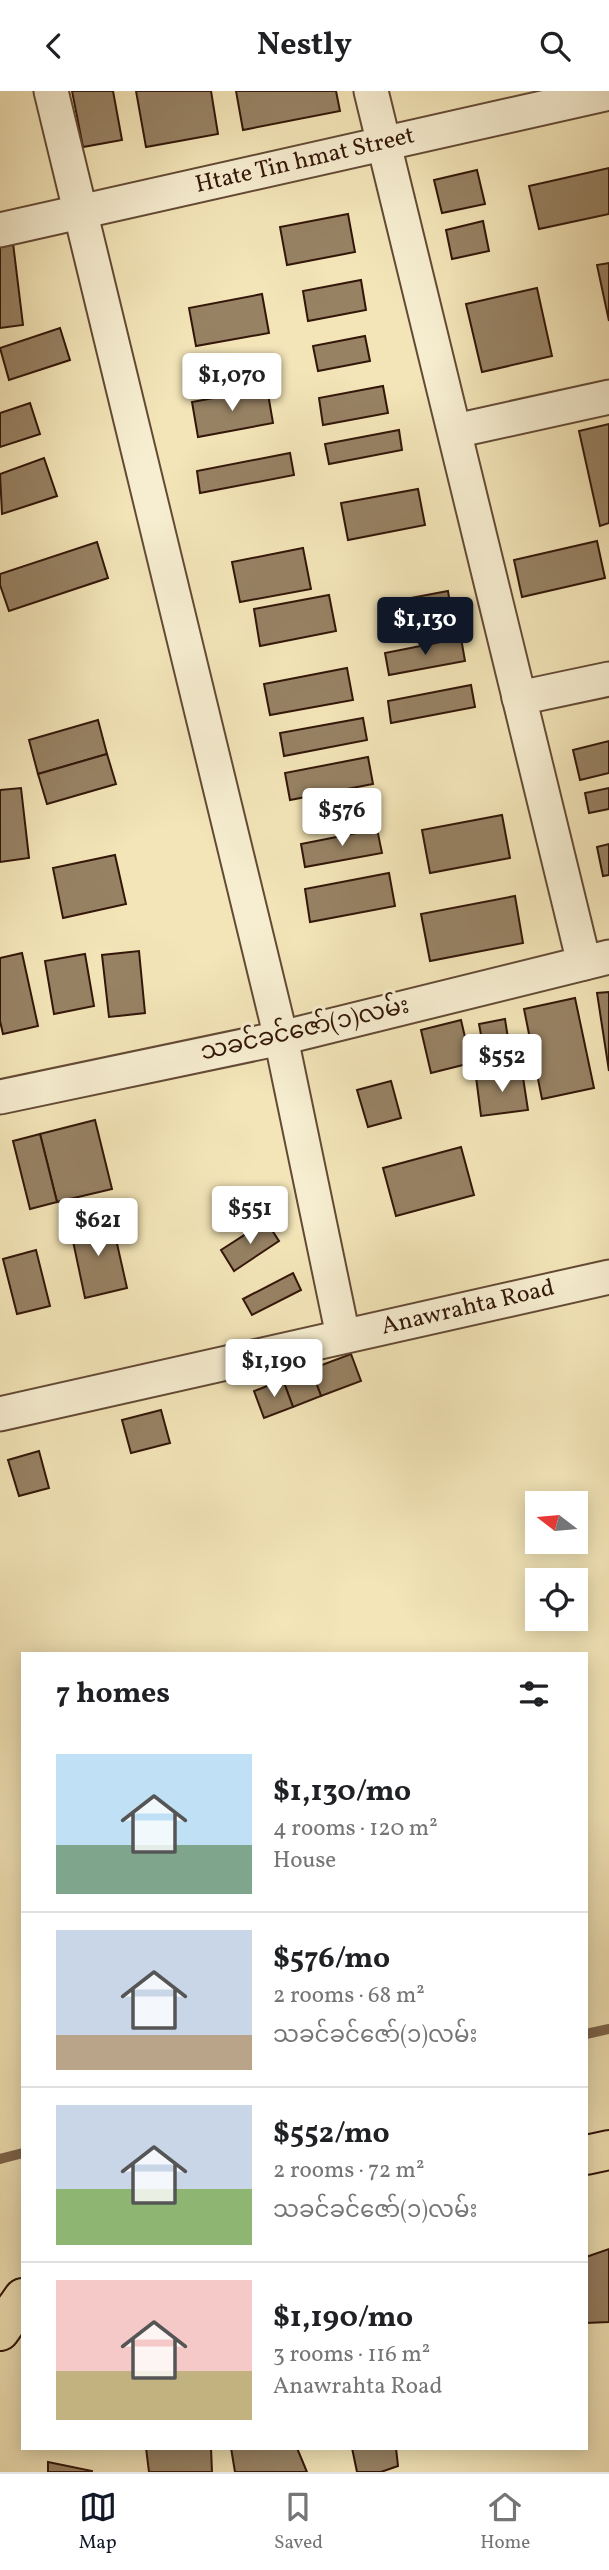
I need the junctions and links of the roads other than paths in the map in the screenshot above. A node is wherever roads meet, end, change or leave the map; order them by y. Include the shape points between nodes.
1 (51, 91) edge
2 (372, 91) edge
3 (609, 93) edge
4 (384, 143) junction
5 (80, 212) junction
6 (0, 230) edge
7 (609, 397) edge
8 (454, 431) junction
9 (609, 679) edge
10 (519, 698) junction
11 (597, 960) edge
12 (281, 1038) junction
13 (0, 1097) edge
14 (609, 1277) edge
15 (343, 1336) junction
16 (0, 1414) edge
17 (609, 2150) edge
18 (588, 2155) edge
19 (21, 2301) edge
20 (0, 2331) edge

1 - 5 street
2 - 4 street
3 - 4 street, Htate Tin hmat Street
4 - 5 street, Htate Tin hmat Street
4 - 8 street
5 - 6 street, Htate Tin hmat Street
5 - 12 street
7 - 8 street
8 - 10 street
9 - 10 street
10 - 11 street
11 - 12 street, သခင်ခင်ဇော်(၁)လမ်း
12 - 13 street, သခင်ခင်ဇော်(၁)လမ်း
12 - 15 street
14 - 15 street, Anawrahta Road
15 - 16 street, Anawrahta Road
17 - 18 main road
19 - 20 main road

